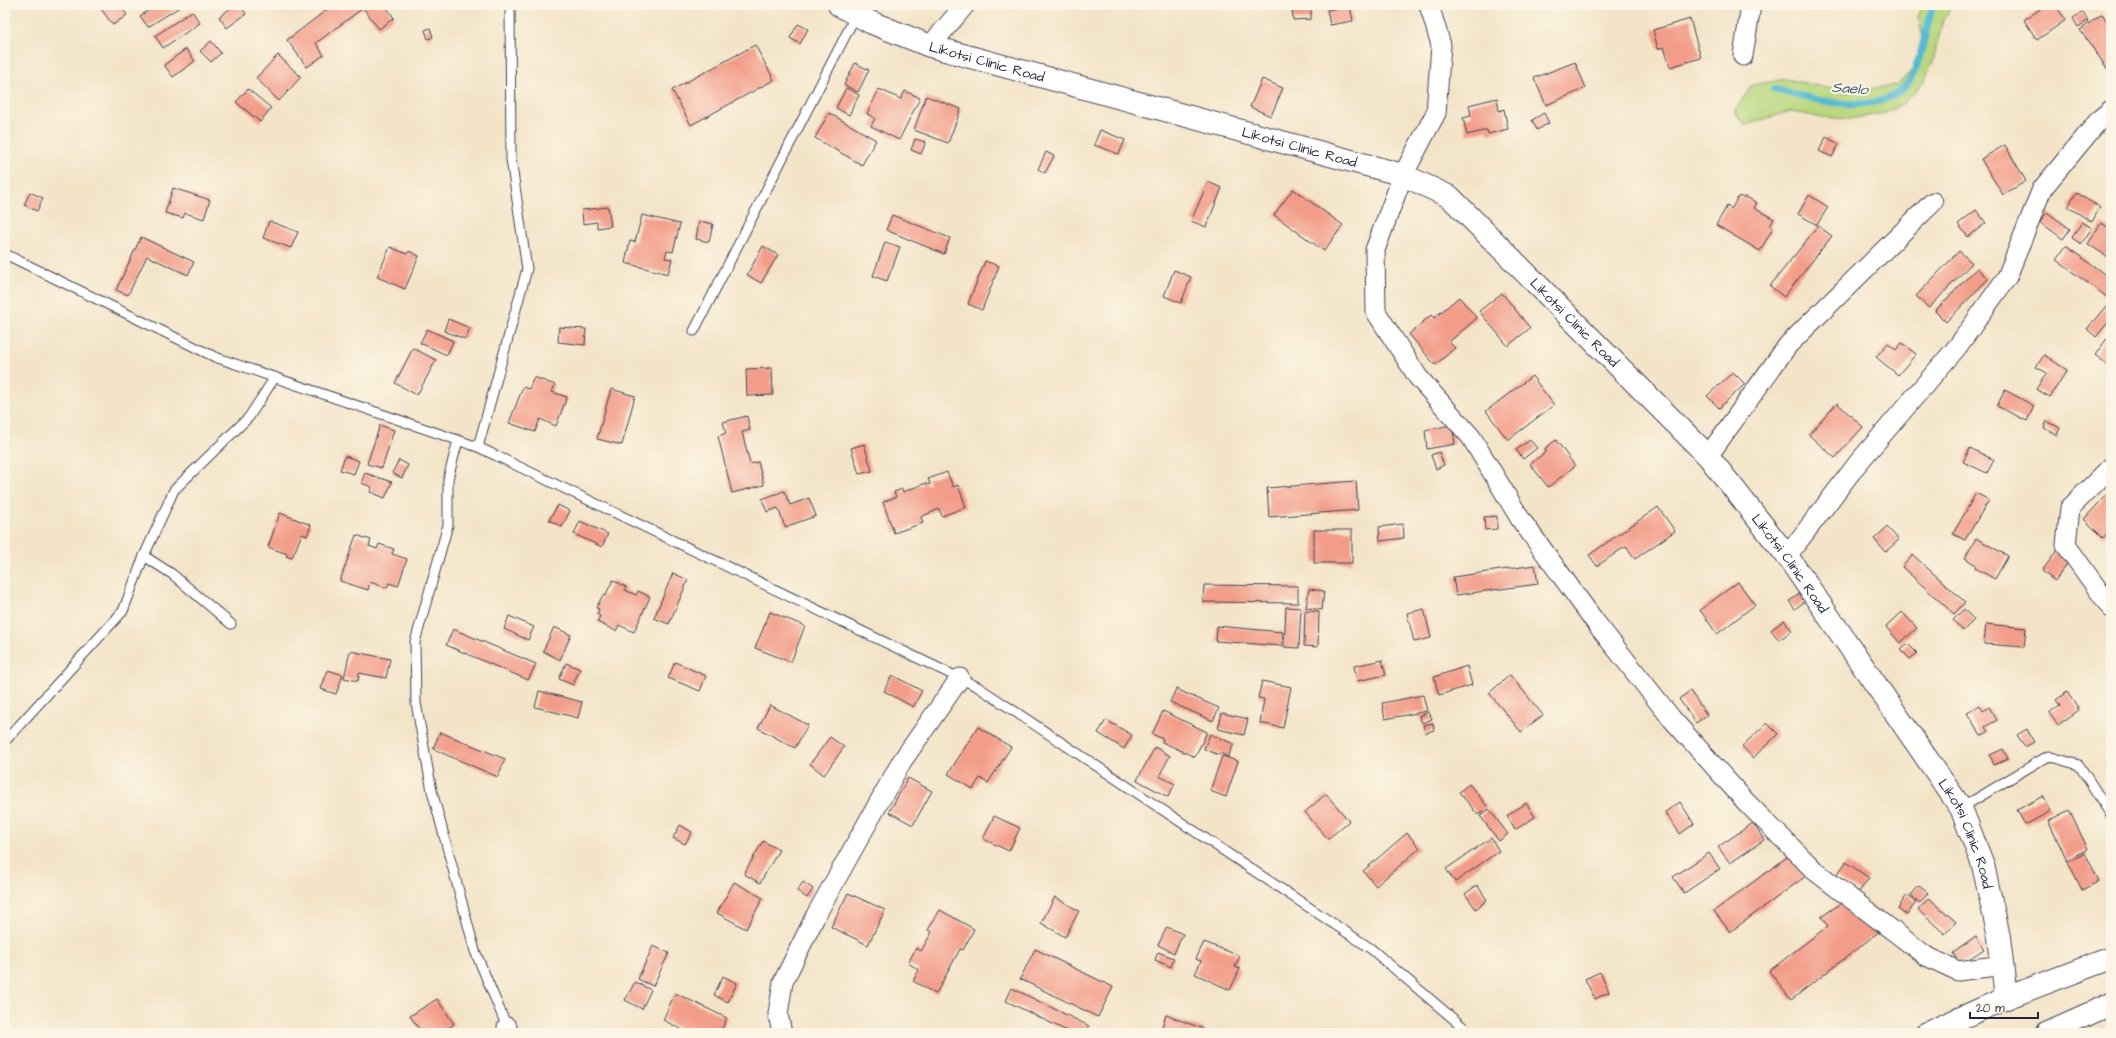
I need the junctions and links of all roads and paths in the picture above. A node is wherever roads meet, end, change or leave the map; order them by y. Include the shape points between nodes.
1 (510, 5) edge
2 (965, 5) edge
3 (1429, 5) edge
4 (1751, 5) edge
5 (847, 10) edge
6 (930, 46) junction
7 (1743, 56) dead end
8 (2107, 120) edge
9 (1403, 175) junction
10 (1932, 202) dead end
11 (5, 254) edge
12 (694, 331) dead end
13 (275, 377) junction
14 (458, 440) junction
15 (478, 447) junction
16 (1708, 456) junction
17 (2111, 466) edge
18 (144, 556) junction
19 (1787, 556) junction
20 (2111, 608) edge
21 (231, 624) dead end
22 (960, 678) junction
23 (5, 741) edge
24 (1961, 808) junction
25 (2111, 815) edge
26 (2111, 958) edge
27 (2003, 966) junction
28 (2006, 998) junction
29 (2111, 1004) edge
30 (507, 1030) edge
31 (782, 1033) edge
32 (1470, 1033) edge
33 (1927, 1033) edge
34 (2046, 1033) edge

1 - 15 lane via 511,159 527,269
2 - 6 street
3 - 9 street via 1441,45 1436,113
4 - 7 street
5 - 6 street, Likotsi Clinic Road
5 - 12 lane
6 - 9 street, Likotsi Clinic Road
8 - 19 street via 2042,189 2007,277 1958,346 1858,463
9 - 16 street, Likotsi Clinic Road via 1450,197
9 - 27 street via 1375,250 1376,312 1418,377 1472,437 1521,520 1596,623 1677,724 1746,802 1815,871 1926,956 1958,971
10 - 16 street via 1788,345
11 - 13 lane via 215,356
13 - 14 lane
13 - 18 lane via 249,417 174,490
14 - 15 lane
14 - 30 lane via 448,479 448,525 415,642 416,703 432,791 475,951
15 - 22 lane
16 - 19 street, Likotsi Clinic Road
17 - 20 street via 2070,508 2066,545
18 - 21 lane via 172,574
18 - 23 lane via 123,611
19 - 24 street, Likotsi Clinic Road
22 - 31 street via 902,761 813,922 783,982 778,1014
22 - 32 lane via 978,687 1370,948
24 - 25 lane via 2048,756 2080,765
24 - 27 street, Likotsi Clinic Road via 1984,865
26 - 28 street
27 - 28 street, Likotsi Clinic Road
28 - 33 street
29 - 34 street

